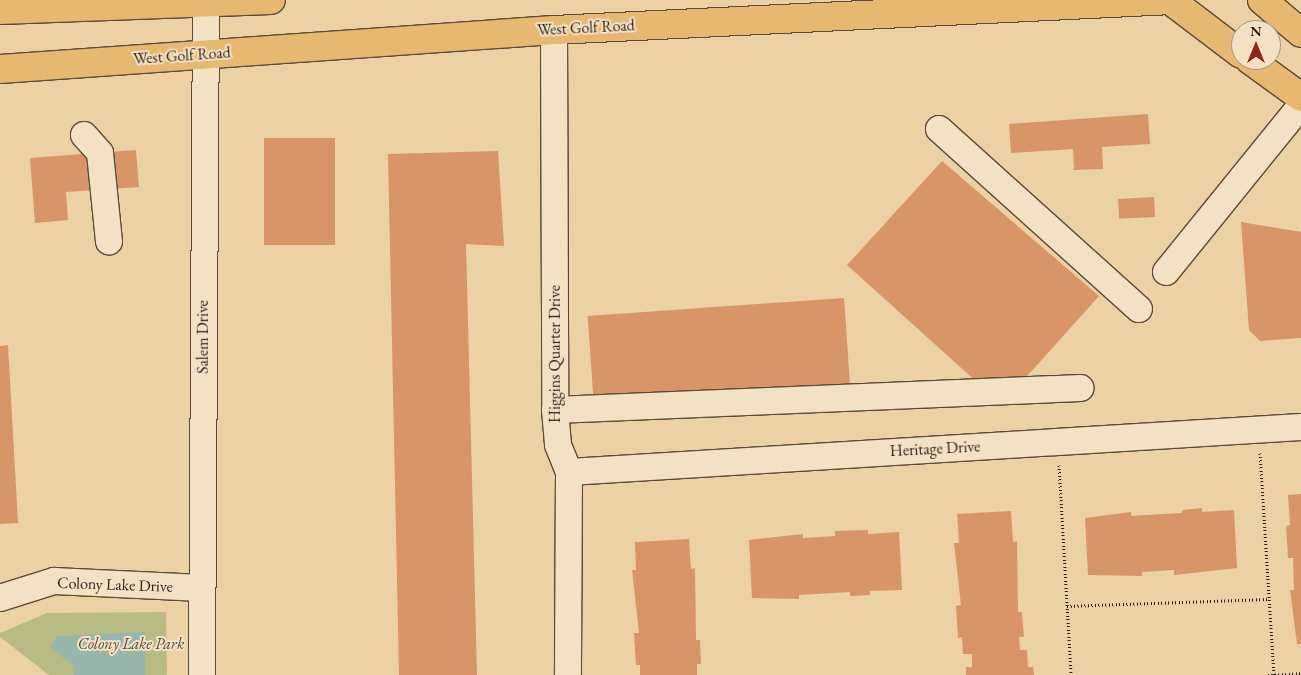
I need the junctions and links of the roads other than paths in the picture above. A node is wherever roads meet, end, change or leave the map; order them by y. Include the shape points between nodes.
1 (271, 0) edge
2 (1171, 0) edge
3 (1262, 0) edge
4 (206, 2) edge
5 (88, 3) edge
6 (5, 7) edge
7 (554, 30) junction
8 (1301, 33) edge
9 (1231, 46) edge
10 (207, 54) junction
11 (0, 69) edge
12 (1264, 70) edge
13 (1301, 97) edge
14 (1301, 105) edge
15 (939, 129) dead end
16 (92, 144) dead end
17 (109, 242) dead end
18 (1166, 272) dead end
19 (1139, 309) dead end
20 (1081, 388) dead end
21 (555, 410) junction
22 (1301, 427) edge
23 (569, 472) junction
24 (202, 588) junction
25 (0, 598) edge
26 (202, 675) edge
27 (568, 675) edge

1 - 4 main road
2 - 7 main road, West Golf Road
2 - 9 main road
3 - 8 main road
4 - 5 main road
4 - 10 street, Salem Drive
5 - 6 main road
7 - 10 main road, West Golf Road
7 - 21 street, Higgins Quarter Drive
10 - 11 main road, West Golf Road
10 - 24 street, Salem Drive
12 - 13 main road
14 - 18 street
15 - 19 street
16 - 17 street
20 - 21 street
21 - 23 street, Higgins Quarter Drive via 558,444
22 - 23 street, Heritage Drive
23 - 27 street, Higgins Quarter Drive
24 - 25 street, Colony Lake Drive via 54,581
24 - 26 street, Salem Drive

